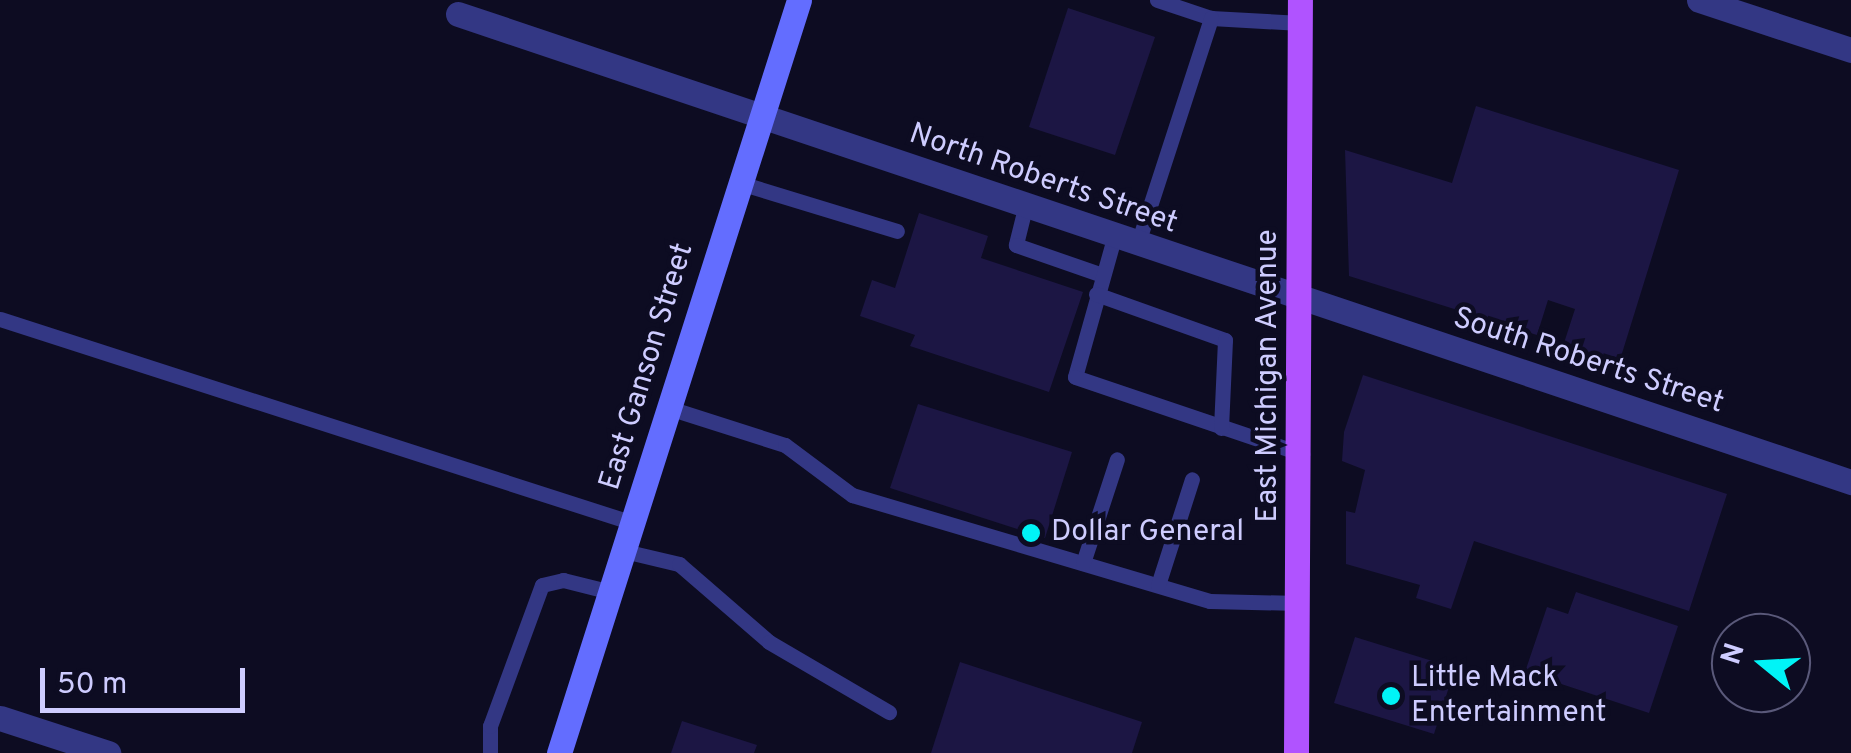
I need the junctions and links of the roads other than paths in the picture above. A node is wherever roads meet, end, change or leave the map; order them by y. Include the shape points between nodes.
1 (799, 0) edge
2 (1158, 0) edge
3 (1700, 0) edge
4 (1301, 12) edge
5 (458, 14) dead end
6 (1211, 18) junction
7 (1851, 50) edge
8 (760, 118) junction
9 (740, 183) junction
10 (1025, 208) junction
11 (896, 231) dead end
12 (1126, 242) junction
13 (1102, 275) junction
14 (1096, 294) junction
15 (1304, 303) junction
16 (0, 319) edge
17 (669, 408) junction
18 (1221, 428) junction
19 (1302, 454) junction
20 (1117, 459) dead end
21 (1192, 479) dead end
22 (1851, 482) edge
23 (633, 524) junction
24 (624, 551) junction
25 (1083, 563) junction
26 (1158, 585) junction
27 (611, 592) junction
28 (1300, 604) junction
29 (889, 712) dead end
30 (0, 718) edge
31 (108, 753) edge
32 (490, 753) edge
33 (559, 753) edge
34 (1296, 753) edge

1 - 8 street, East Ganson Street
2 - 6 lane
3 - 7 street
4 - 6 lane
4 - 15 main road, East Michigan Avenue
5 - 8 street, North Roberts Street
6 - 12 lane
8 - 9 street, East Ganson Street
8 - 10 street, North Roberts Street
9 - 11 lane
9 - 17 street, East Ganson Street
10 - 12 street, North Roberts Street
10 - 13 lane via 1016,245
12 - 13 lane
12 - 15 street, North Roberts Street
13 - 14 lane
14 - 18 lane via 1225,340
14 - 18 lane via 1075,377
15 - 19 main road, East Michigan Avenue
15 - 22 street, South Roberts Street
16 - 23 lane
17 - 23 street, East Ganson Street
17 - 25 lane via 785,445 852,495
18 - 19 lane
19 - 28 main road, East Michigan Avenue
20 - 25 lane
21 - 26 lane
23 - 24 street, East Ganson Street
24 - 27 street, East Ganson Street
24 - 29 lane via 679,564 769,642
25 - 26 lane
26 - 28 lane via 1210,601
27 - 32 lane via 563,580 542,585 490,726
27 - 33 street, East Ganson Street
28 - 34 main road, East Michigan Avenue
30 - 31 street

